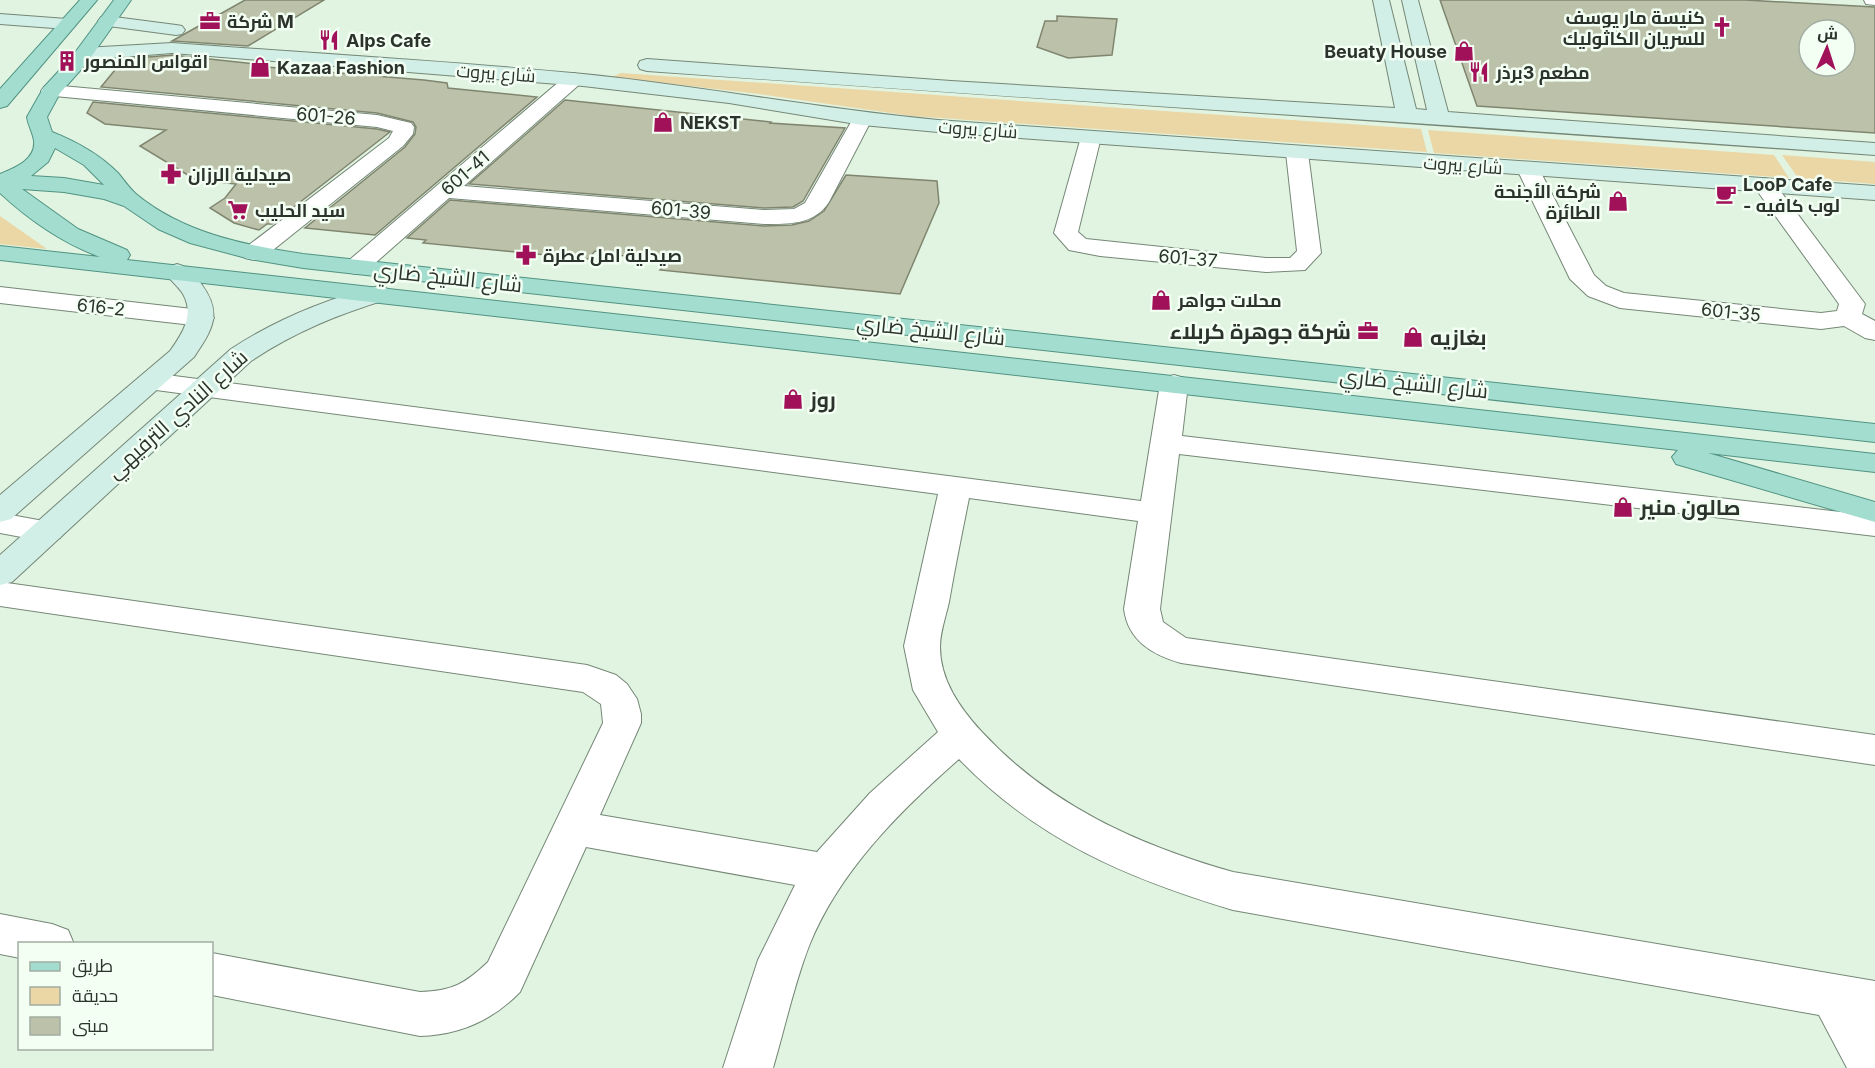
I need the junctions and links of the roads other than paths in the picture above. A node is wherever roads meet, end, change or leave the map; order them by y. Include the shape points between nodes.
1 (89, 0) edge
2 (123, 0) edge
3 (1383, 8) edge
4 (1412, 9) edge
5 (0, 19) edge
6 (107, 21) junction
7 (67, 24) junction
8 (285, 39) junction
9 (485, 53) dead end
10 (251, 55) junction
11 (80, 59) junction
12 (626, 64) dead end
13 (574, 80) junction
14 (7, 86) edge
15 (51, 91) junction
16 (1155, 100) junction
17 (0, 102) edge
18 (1407, 115) junction
19 (1439, 117) junction
20 (862, 119) junction
21 (43, 136) junction
22 (1091, 137) junction
23 (1154, 142) junction
24 (1875, 149) edge
25 (1297, 153) junction
26 (1528, 169) junction
27 (0, 182) edge
28 (1764, 185) junction
29 (444, 190) junction
30 (1875, 194) edge
31 (129, 200) junction
32 (0, 253) edge
33 (254, 253) junction
34 (356, 267) junction
35 (177, 272) junction
36 (379, 294) junction
37 (0, 295) edge
38 (1848, 317) junction
39 (201, 318) junction
40 (1875, 332) edge
41 (151, 382) junction
42 (1174, 384) junction
43 (204, 389) junction
44 (1875, 433) edge
45 (1623, 435) junction
46 (1166, 442) junction
47 (1875, 463) edge
48 (956, 487) junction
49 (0, 512) edge
50 (1875, 512) edge
51 (1156, 513) junction
52 (0, 523) edge
53 (1875, 526) edge
54 (48, 531) junction
55 (0, 574) edge
56 (0, 594) edge
57 (961, 735) junction
58 (1875, 750) edge
59 (573, 828) junction
60 (827, 872) junction
61 (0, 934) edge
62 (42, 942) edge
63 (213, 974) edge
64 (1854, 1000) edge
65 (748, 1068) edge
66 (1873, 1068) edge

1 - 7 main road
2 - 6 main road
3 - 4 main road
3 - 18 main road
4 - 19 main road
5 - 7 main road
6 - 8 main road, شارع بيروت
6 - 11 main road
7 - 14 main road
8 - 9 main road, شارع بيروت
8 - 10 main road via 257,45 250,50
10 - 11 main road, شارع بيروت via 149,48
10 - 13 main road, شارع بيروت
11 - 15 main road
12 - 16 main road, شارع بيروت
13 - 20 main road, شارع بيروت via 729,96
13 - 29 street, 601-41
14 - 17 main road
15 - 21 main road via 37,117
15 - 33 street, 601-26 via 377,121 404,127 396,142
16 - 18 main road, شارع بيروت
16 - 23 main road
18 - 19 main road, شارع بيروت
19 - 24 main road, شارع بيروت
20 - 22 main road, شارع بيروت
20 - 29 street, 601-39 via 818,202 802,215 764,217
21 - 27 main road via 44,150 37,161
21 - 31 main road via 92,160
22 - 23 main road, شارع بيروت
22 - 25 street, 601-37 via 1066,233 1078,245 1266,265 1296,265 1309,253
23 - 25 main road, شارع بيروت
25 - 26 main road, شارع بيروت
26 - 28 main road, شارع بيروت
26 - 38 street, 601-35 via 1583,279 1597,291 1620,300 1821,321
27 - 31 main road, شارع الشيخ ضاري via 81,186
27 - 35 main road via 39,214 80,240
28 - 30 main road, شارع بيروت
28 - 38 street via 1852,304
29 - 34 street, 601-41
31 - 33 main road, شارع الشيخ ضاري via 166,224
32 - 35 main road, شارع الشيخ ضاري
33 - 34 main road, شارع الشيخ ضاري
34 - 44 main road, شارع الشيخ ضاري
35 - 36 main road, شارع الشيخ ضاري
35 - 39 main road via 196,291
36 - 42 main road, شارع الشيخ ضاري
36 - 43 main road, شارع النادي الترفيهي via 303,318 269,335
37 - 39 street, 616-2
38 - 40 street
39 - 41 main road, شارع النادي الترفيهي via 195,337 180,357
41 - 43 street
41 - 49 main road, شارع النادي الترفيهي
42 - 45 main road, شارع الشيخ ضاري
42 - 46 street
43 - 48 street
43 - 54 main road, شارع النادي الترفيهي
45 - 47 main road, شارع الشيخ ضاري
45 - 50 main road
46 - 51 street
46 - 53 street
48 - 51 street
48 - 57 street via 922,646 931,691
51 - 58 street via 1142,619 1156,638 1181,650
52 - 54 street
54 - 55 main road, شارع النادي الترفيهي
56 - 59 street via 600,683 620,700 622,723
57 - 60 street via 889,799
57 - 64 street via 991,768 1072,829 1176,875 1233,891
59 - 60 street
59 - 63 street via 504,978 475,1003 457,1011 420,1014
60 - 65 street via 787,946
61 - 62 street
64 - 66 street

